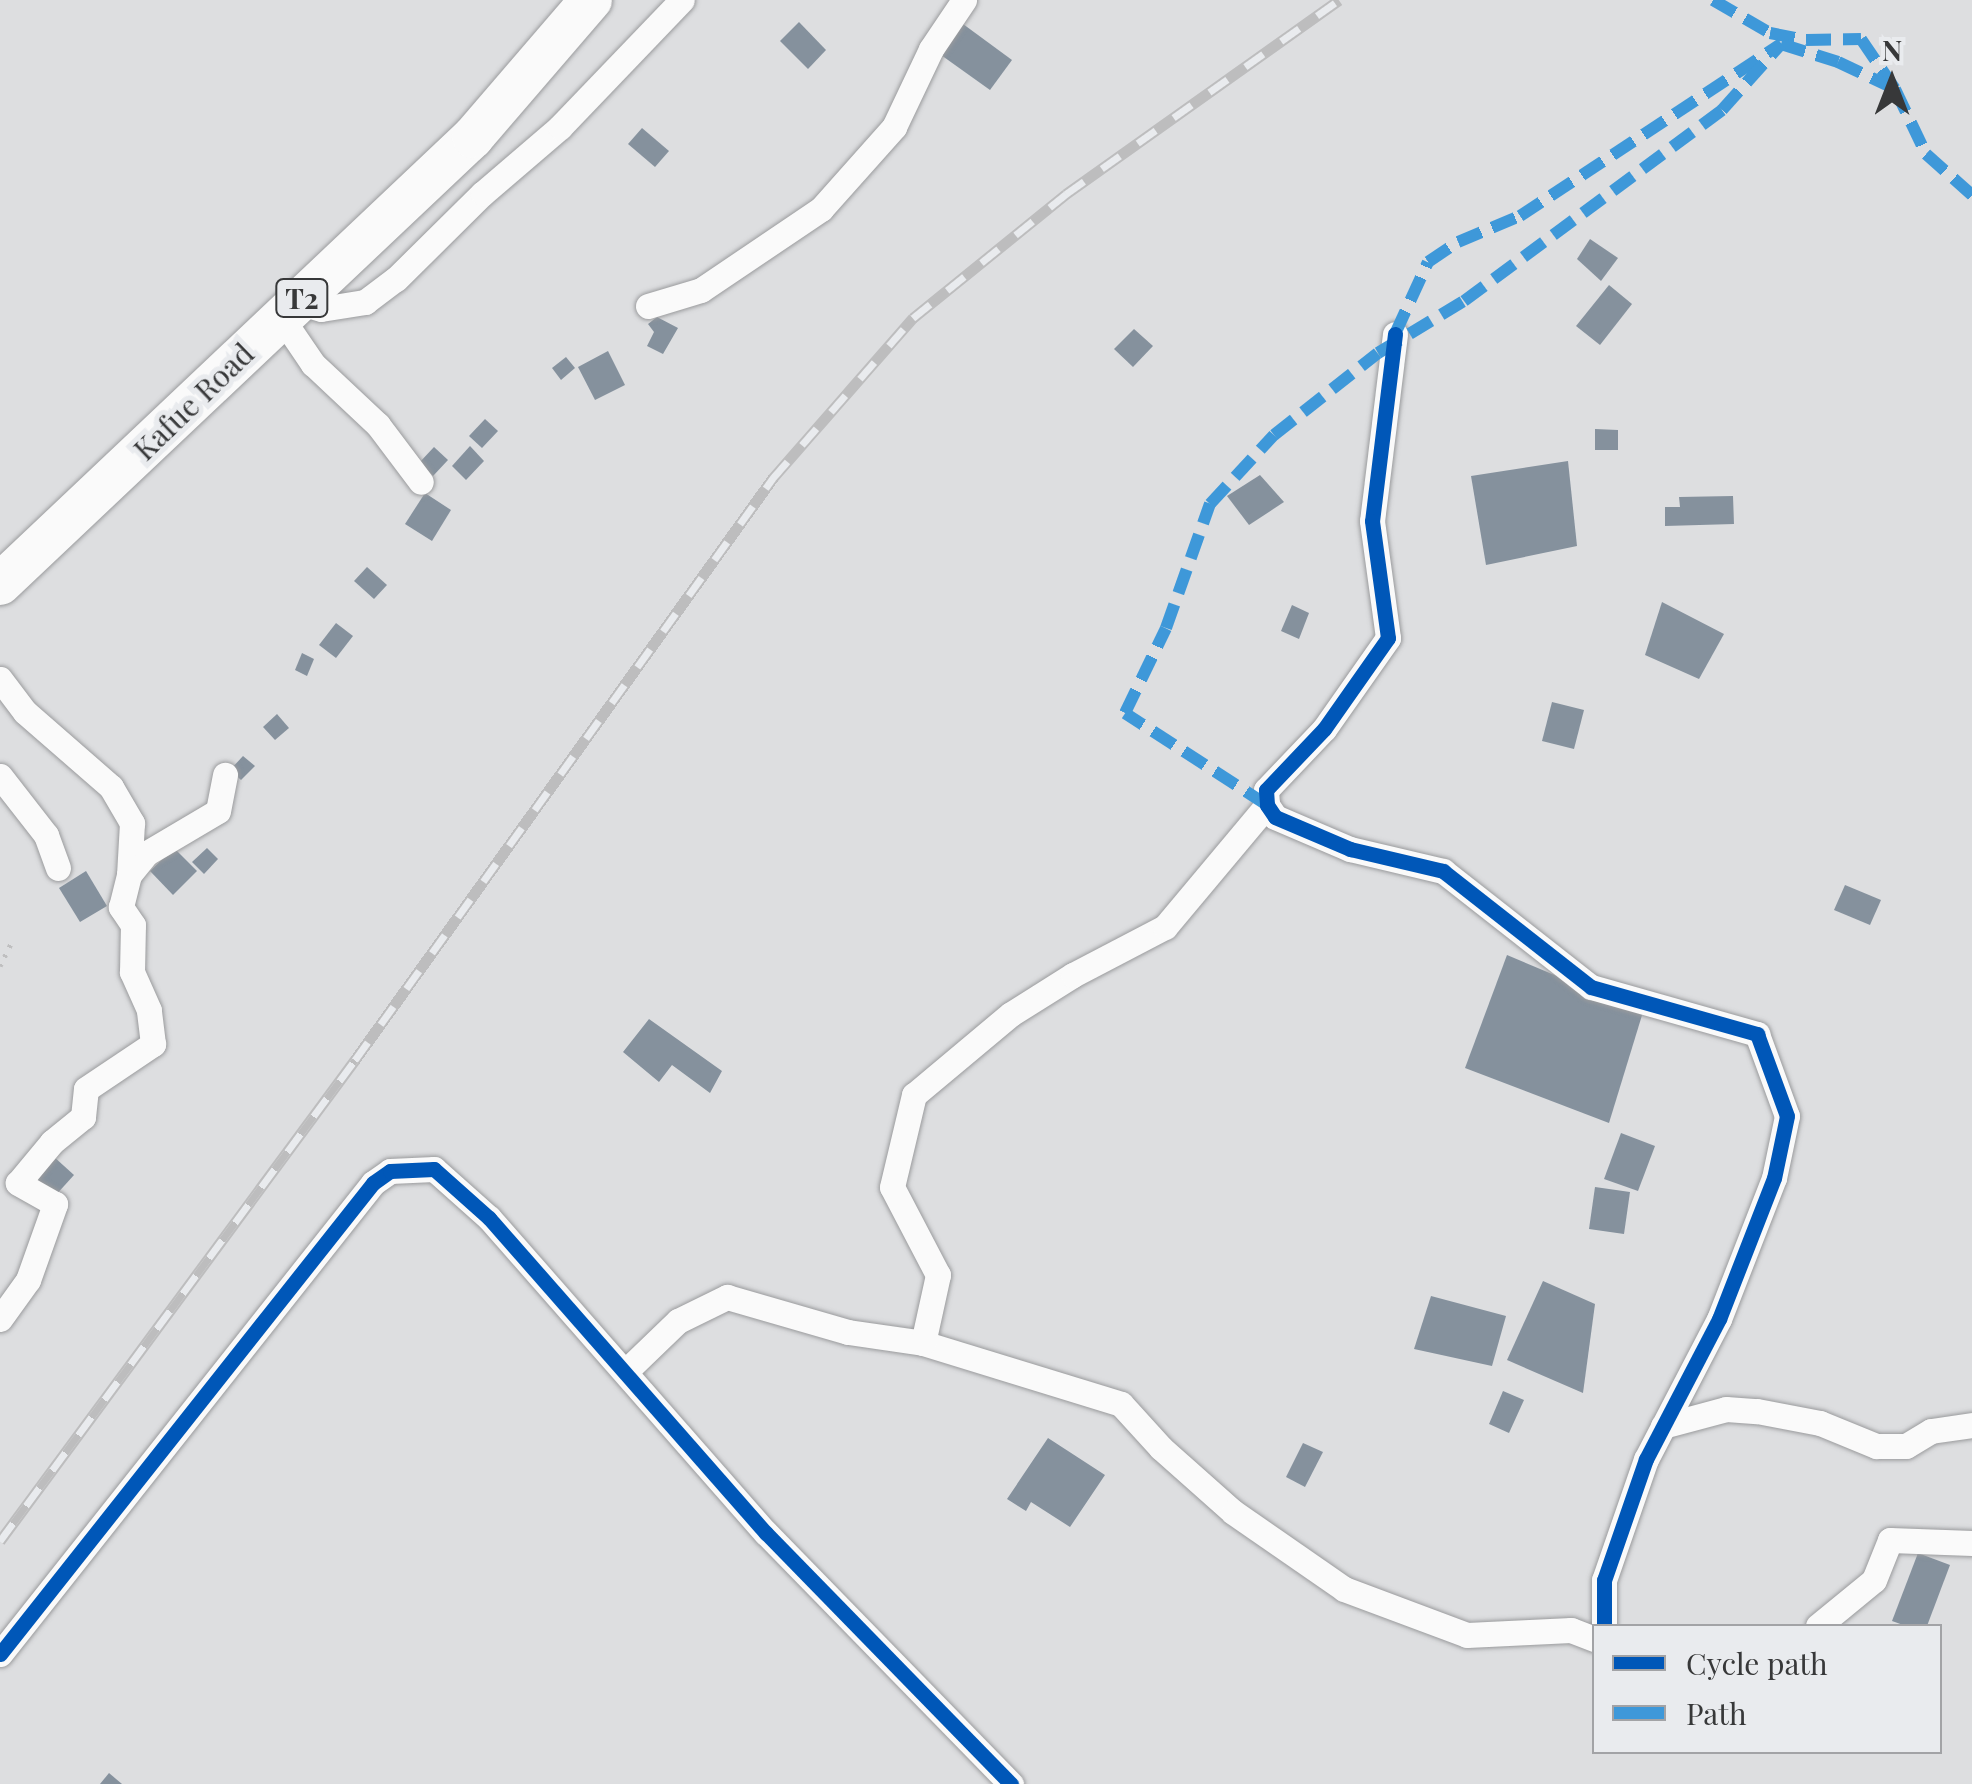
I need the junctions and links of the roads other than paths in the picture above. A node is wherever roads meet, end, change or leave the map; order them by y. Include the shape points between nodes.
1 (591, 0) edge
2 (682, 0) edge
3 (964, 0) edge
4 (648, 306) dead end
5 (289, 310) junction
6 (1395, 334) dead end
7 (421, 482) dead end
8 (0, 584) edge
9 (0, 678) edge
10 (224, 775) dead end
11 (0, 776) edge
12 (1267, 805) junction
13 (58, 868) dead end
14 (129, 875) junction
15 (0, 1319) edge
16 (923, 1343) junction
17 (626, 1371) junction
18 (1972, 1425) edge
19 (1663, 1426) junction
20 (1972, 1542) edge
21 (1604, 1624) edge
22 (1820, 1624) edge
23 (1592, 1637) edge
24 (0, 1654) edge
25 (1010, 1784) edge

1 - 5 highway, Kafue Road / T2 via 473,136
2 - 5 street via 560,127 396,279 365,302
3 - 4 street via 931,49 894,127 821,209 702,290
5 - 7 street via 313,364 378,426
5 - 8 highway, Kafue Road / T2
6 - 12 street via 1372,520 1388,638 1324,729 1266,790
9 - 14 street via 25,712 111,787 132,824
10 - 14 street via 218,812 147,853
11 - 13 street via 46,835
12 - 16 street via 1166,926 1011,1014 914,1095 892,1188 938,1275
12 - 19 street via 1275,816 1350,849 1443,872 1591,987 1757,1034 1787,1116 1774,1178 1719,1319
14 - 15 street via 121,907 133,925 132,972 149,1010 152,1044 86,1089 83,1117 18,1183 55,1204 28,1280
16 - 17 street via 848,1332 726,1297 678,1321
16 - 23 street via 1121,1404 1233,1512 1344,1589 1468,1635 1571,1630
17 - 24 street via 453,1182 434,1169 390,1171 334,1226
17 - 25 street via 766,1533
18 - 19 street via 1931,1431 1906,1446 1876,1446 1820,1423 1757,1411 1726,1409
19 - 21 street via 1604,1580
20 - 22 street via 1890,1540 1874,1580

